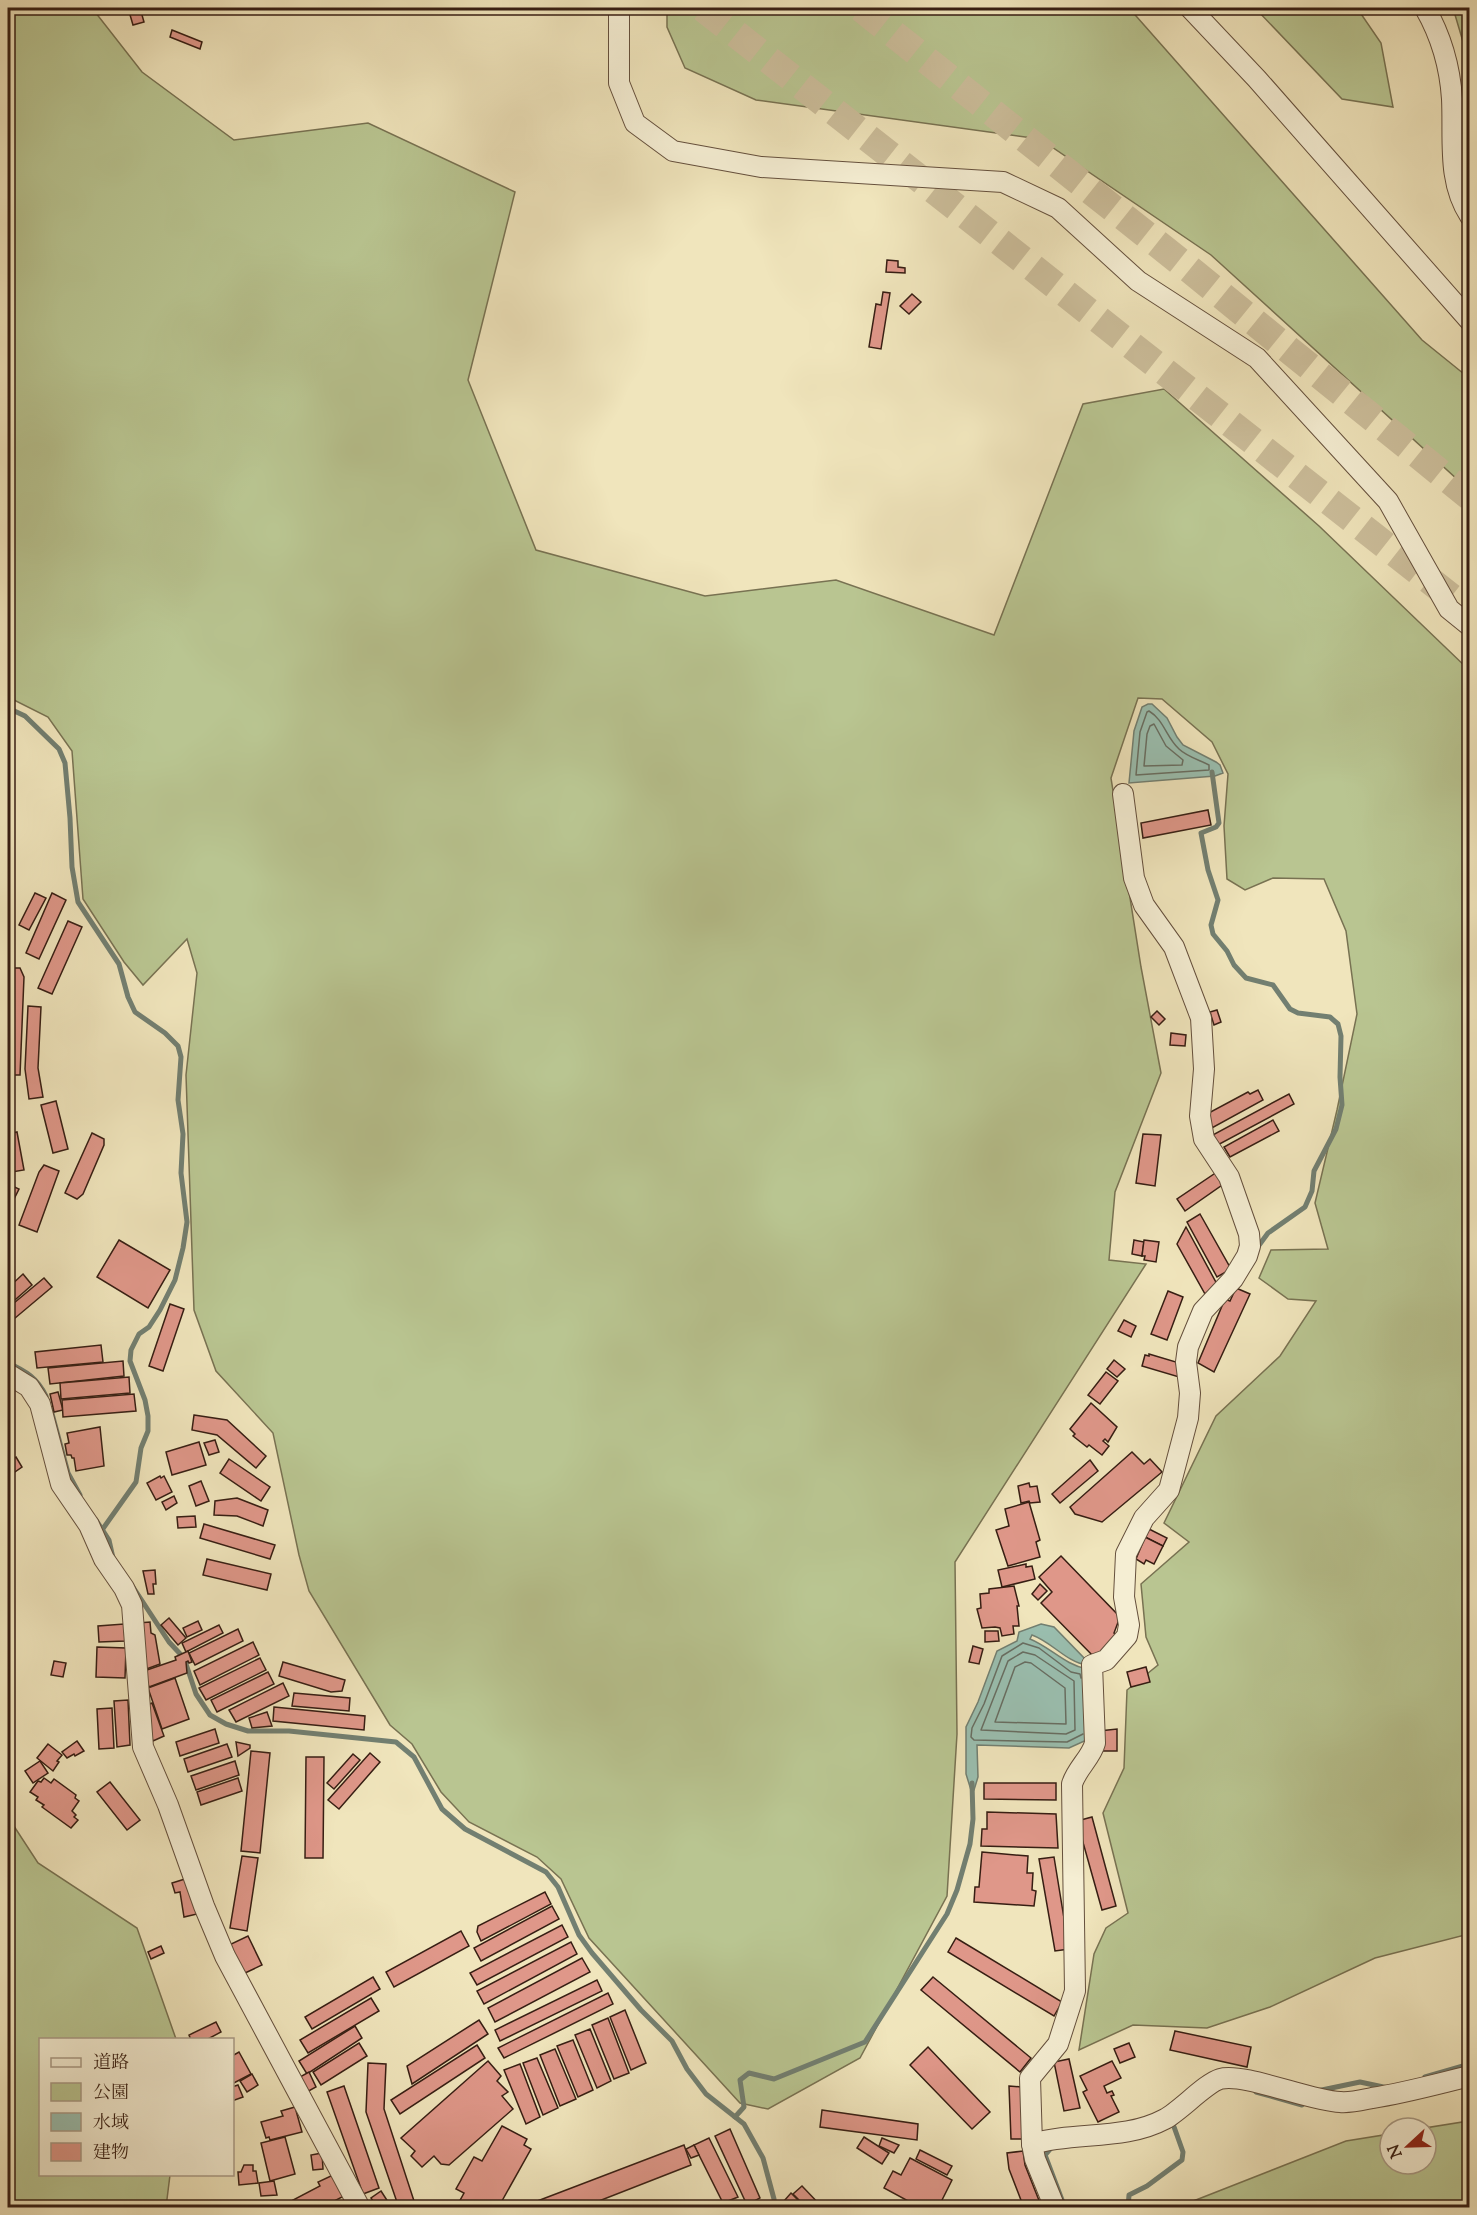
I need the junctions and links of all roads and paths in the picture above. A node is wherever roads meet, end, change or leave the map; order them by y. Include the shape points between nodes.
1 (619, 8) edge
2 (1190, 8) edge
3 (1425, 8) edge
4 (1470, 216) edge
5 (1470, 321) edge
6 (1470, 626) edge
7 (1123, 794) dead end
8 (8, 1374) edge
9 (1470, 2076) edge
10 (1032, 2144) junction
11 (360, 2208) edge
12 (1055, 2208) edge

1 - 6 street via 619,82 635,123 673,151 761,167 1003,182 1058,208 1138,281 1257,358 1388,501 1449,609
2 - 5 street
3 - 4 street via 1436,27 1448,66 1456,187
7 - 10 street via 1134,878 1144,904 1174,947 1201,1018 1204,1070 1200,1116 1204,1139 1229,1177 1250,1246 1233,1279 1203,1311 1188,1347 1188,1418 1169,1490 1144,1518 1126,1554 1127,1636 1106,1659 1092,1665 1095,1743 1072,1784 1075,1991 1058,2043 1030,2078
8 - 11 street via 29,1387 40,1404 61,1484 89,1525 132,1605 143,1747 225,1956
9 - 10 street via 1342,2103 1243,2079 1220,2079 1165,2119 1104,2136
10 - 12 street

